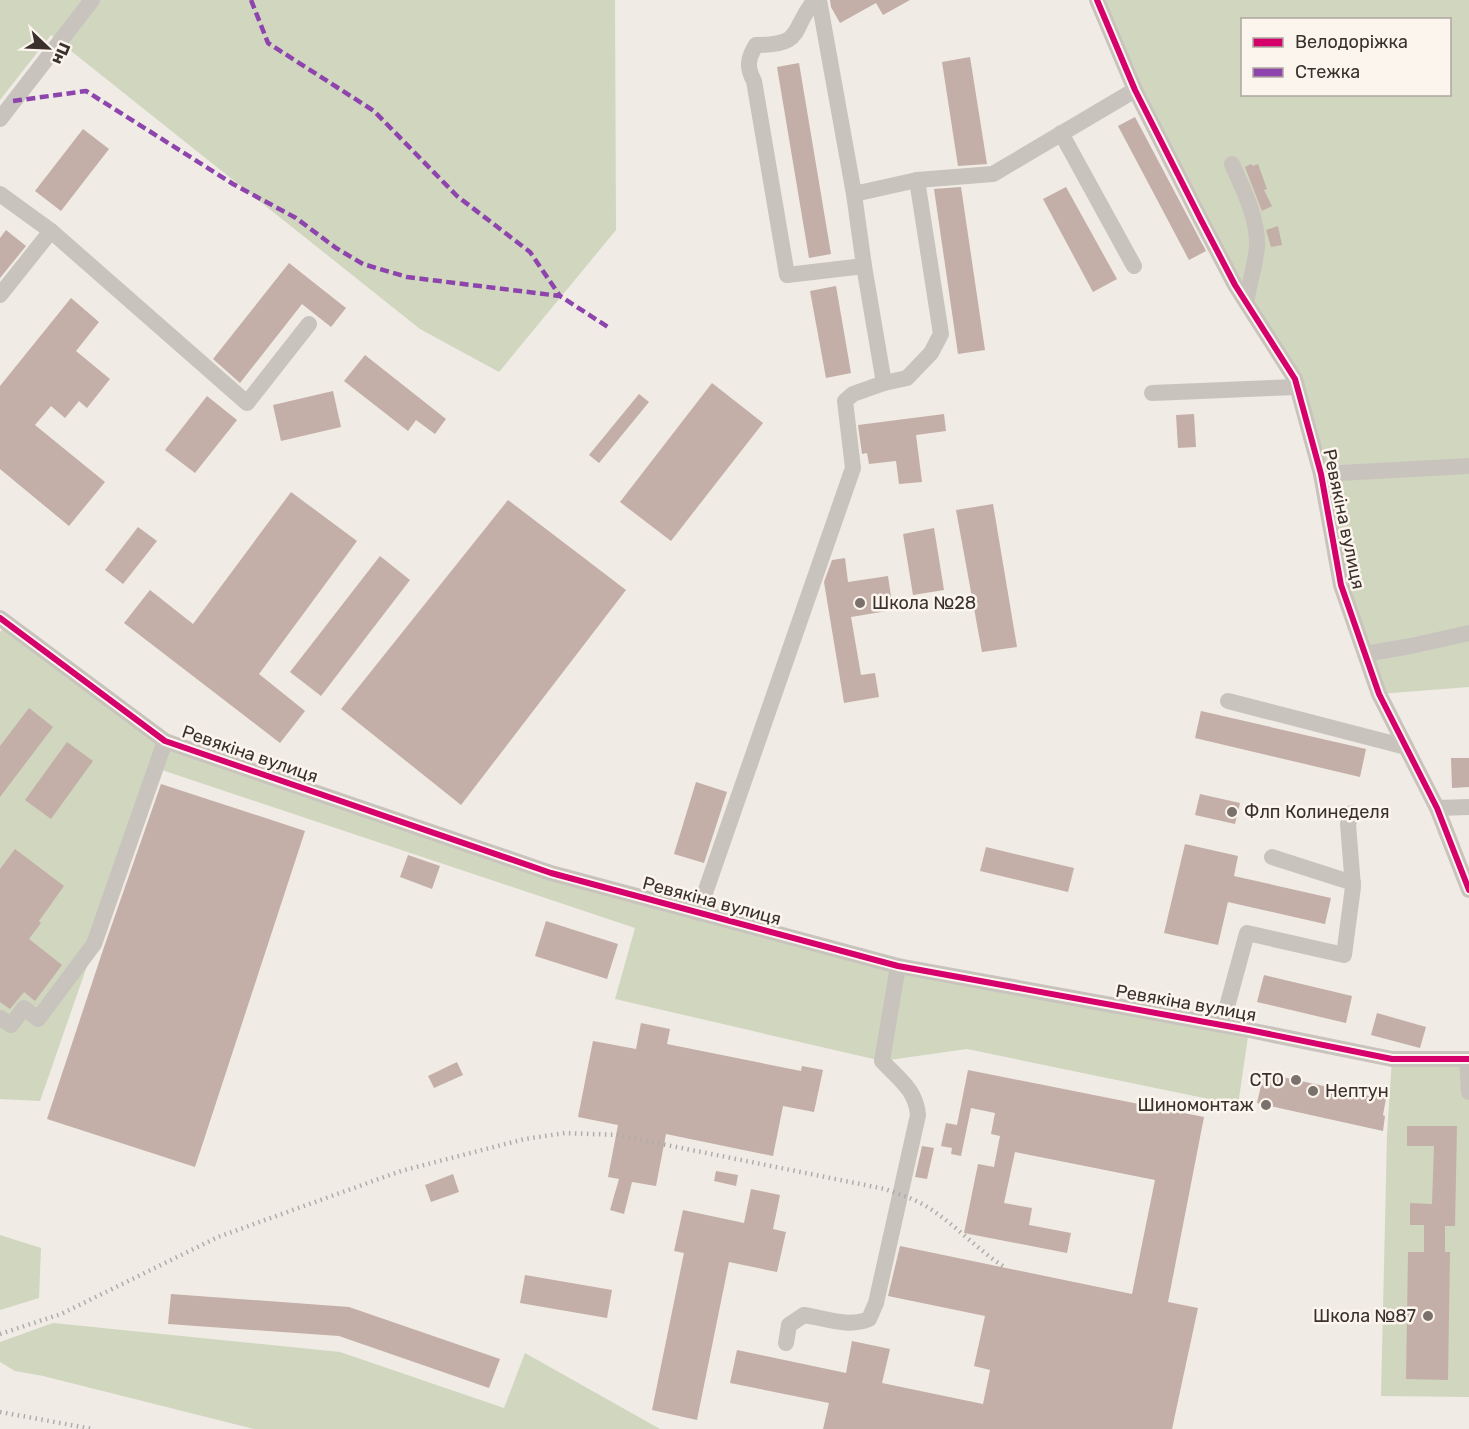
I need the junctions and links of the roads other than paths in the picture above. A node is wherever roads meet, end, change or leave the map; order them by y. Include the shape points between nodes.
1 (92, 0) edge
2 (817, 0) edge
3 (1097, 0) edge
4 (1135, 90) junction
5 (0, 119) edge
6 (1061, 133) junction
7 (1232, 164) dead end
8 (917, 180) junction
9 (0, 194) edge
10 (855, 194) junction
11 (51, 231) junction
12 (864, 266) junction
13 (1134, 266) dead end
14 (0, 295) edge
15 (1246, 302) junction
16 (309, 324) dead end
17 (884, 383) junction
18 (1297, 387) junction
19 (1152, 393) dead end
20 (1469, 466) edge
21 (1321, 474) junction
22 (0, 619) edge
23 (1469, 633) edge
24 (1365, 654) junction
25 (1228, 701) dead end
26 (165, 741) junction
27 (1406, 747) junction
28 (1469, 807) edge
29 (1437, 808) junction
30 (1352, 813) dead end
31 (1272, 857) dead end
32 (1353, 883) junction
33 (1469, 890) edge
34 (698, 913) junction
35 (898, 966) junction
36 (0, 1018) edge
37 (1222, 1025) junction
38 (1468, 1059) edge
39 (1469, 1092) edge
40 (786, 1343) dead end

1 - 5 street
2 - 10 street
2 - 12 street via 809,7 794,37 776,45 756,45 748,57 750,72 787,275
3 - 4 street, Ревякіна вулиця
4 - 6 street
4 - 15 street, Ревякіна вулиця
6 - 8 street via 993,174
6 - 13 street
7 - 15 street via 1253,220 1257,246
8 - 10 street
8 - 17 street via 941,334 931,353 907,378
9 - 11 street
10 - 12 street
11 - 14 street
11 - 16 street via 248,403
12 - 17 street
15 - 18 street, Ревякіна вулиця
17 - 34 street via 853,394 845,401 853,468
18 - 19 street
18 - 21 street, Ревякіна вулиця
20 - 21 street
21 - 24 street, Ревякіна вулиця via 1341,585
22 - 26 street, Ревякіна вулиця
23 - 24 street
24 - 27 street, Ревякіна вулиця via 1379,694
25 - 27 street
26 - 34 street, Ревякіна вулиця via 551,873
26 - 36 street via 94,944 38,1019 24,1008 11,1026
27 - 29 street, Ревякіна вулиця
28 - 29 street
29 - 33 street, Ревякіна вулиця
30 - 32 street via 1348,824
31 - 32 street
32 - 37 street via 1344,955 1246,933
34 - 35 street, Ревякіна вулиця
35 - 37 street, Ревякіна вулиця
35 - 40 street via 882,1061 917,1101 918,1115 876,1303 869,1319 862,1322 804,1315 796,1318 789,1325
37 - 38 street, Ревякіна вулиця via 1392,1059
38 - 39 street

